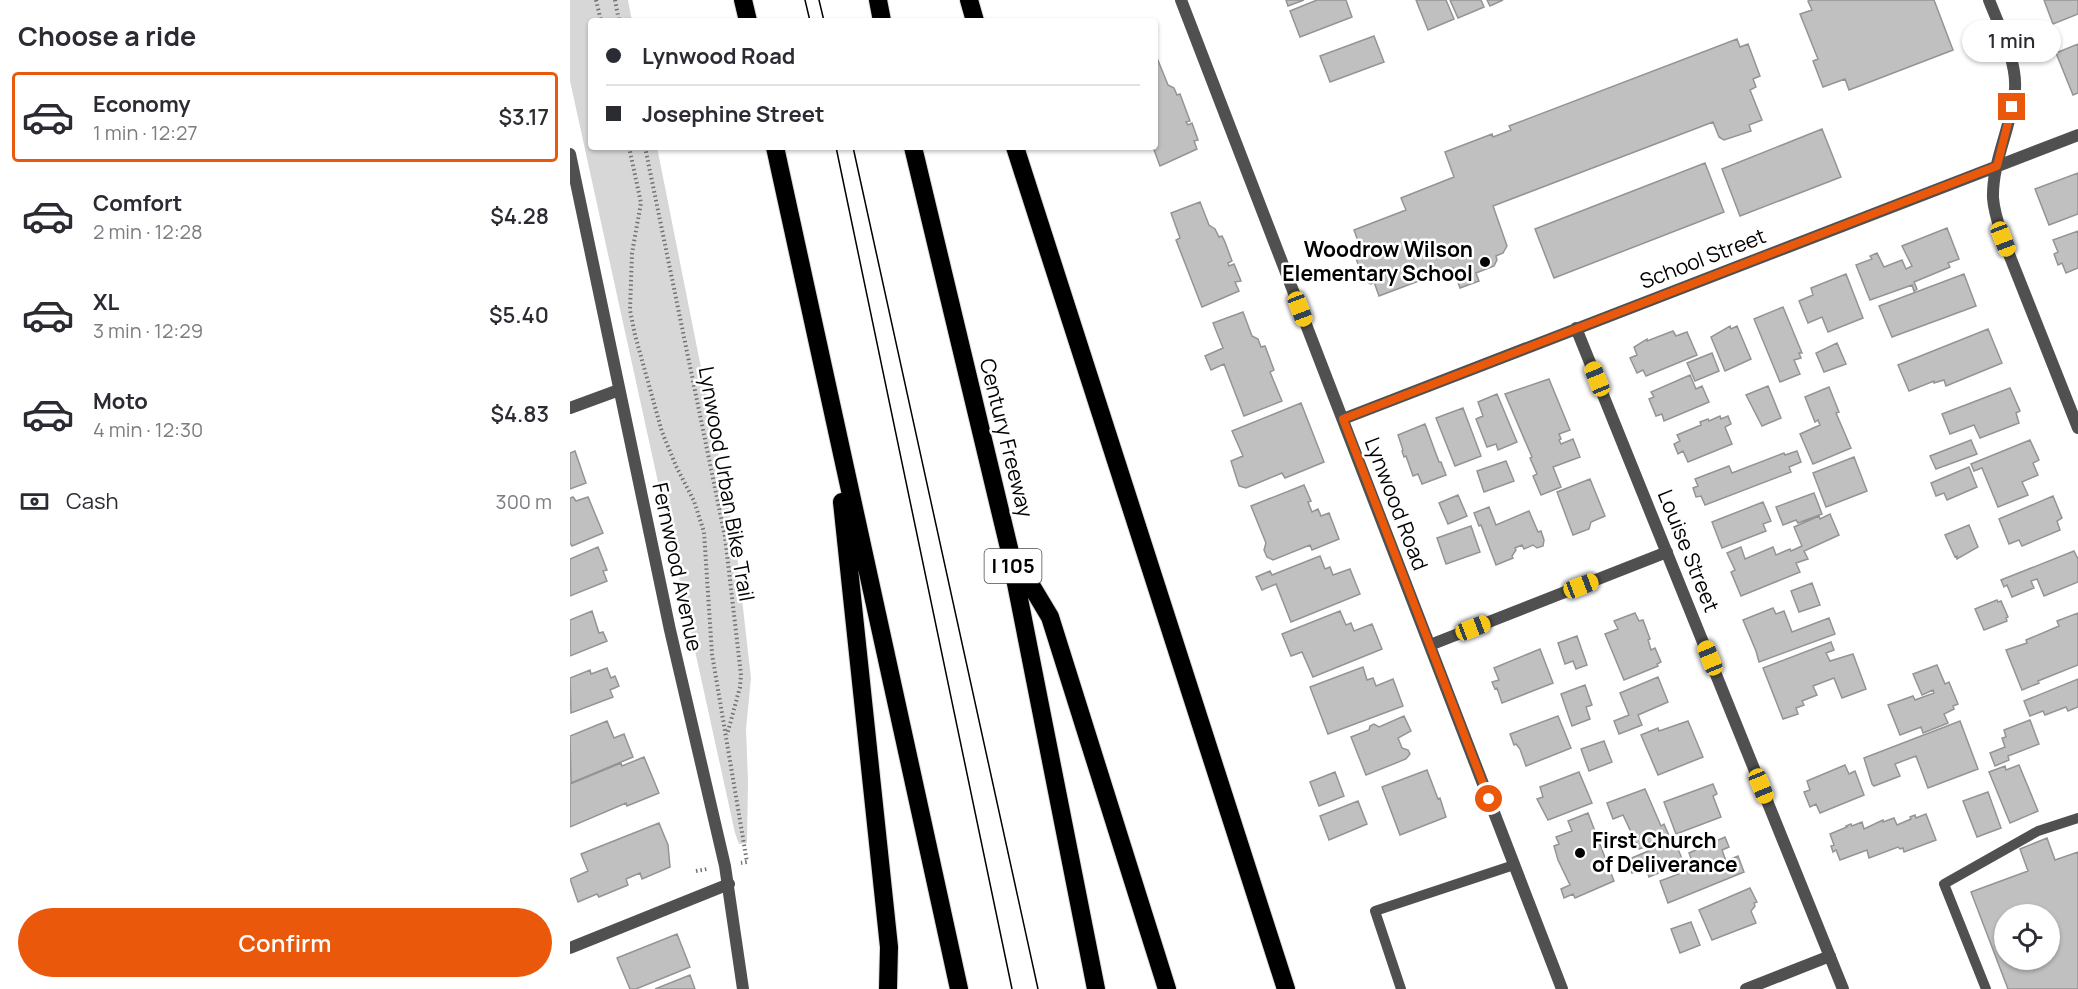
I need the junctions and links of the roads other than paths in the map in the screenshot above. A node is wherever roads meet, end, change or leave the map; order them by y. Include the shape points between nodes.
1 (878, 0) edge
2 (969, 0) edge
3 (1181, 0) edge
4 (1989, 0) edge
5 (743, 1) edge
6 (747, 18) edge
7 (881, 18) edge
8 (974, 18) edge
9 (2078, 135) edge
10 (776, 150) edge
11 (914, 150) edge
12 (1016, 150) edge
13 (570, 154) edge
14 (1997, 166) junction
15 (574, 196) edge
16 (1576, 328) junction
17 (619, 390) junction
18 (570, 408) edge
19 (833, 414) junction
20 (1343, 419) junction
21 (2078, 428) edge
22 (1009, 548) junction
23 (1667, 552) junction
24 (1430, 645) junction
25 (2078, 818) edge
26 (1514, 865) junction
27 (729, 884) junction
28 (570, 948) edge
29 (1830, 957) junction
30 (743, 989) edge
31 (888, 989) edge
32 (959, 989) edge
33 (1096, 989) edge
34 (1167, 989) edge
35 (1286, 989) edge
36 (1401, 989) edge
37 (1562, 989) edge
38 (1746, 989) edge
39 (1843, 989) edge
40 (1986, 989) edge

1 - 7 highway
2 - 8 highway
3 - 20 street, Lynwood Road
4 - 14 street via 2015,80
5 - 6 highway
9 - 14 street, School Street
10 - 19 highway
11 - 22 highway, Century Freeway / I 105
12 - 35 highway
13 - 15 street, Fernwood Avenue
14 - 16 street, School Street
14 - 21 street via 1993,196 2000,228
15 - 17 street, Fernwood Avenue
16 - 20 street, School Street
16 - 23 street, Louise Street
17 - 18 street
17 - 27 street, Fernwood Avenue
19 - 31 highway via 889,947
19 - 32 highway
20 - 24 street, Lynwood Road
22 - 33 highway, Century Freeway / I 105
22 - 34 highway via 1050,617
23 - 24 street
23 - 29 street, Louise Street
24 - 26 street, Lynwood Road
25 - 40 lane via 2038,831 1944,884
26 - 36 lane via 1375,911
26 - 37 street, Lynwood Road
27 - 28 street
27 - 30 street, Fernwood Avenue
29 - 38 street
29 - 39 street, Louise Street

